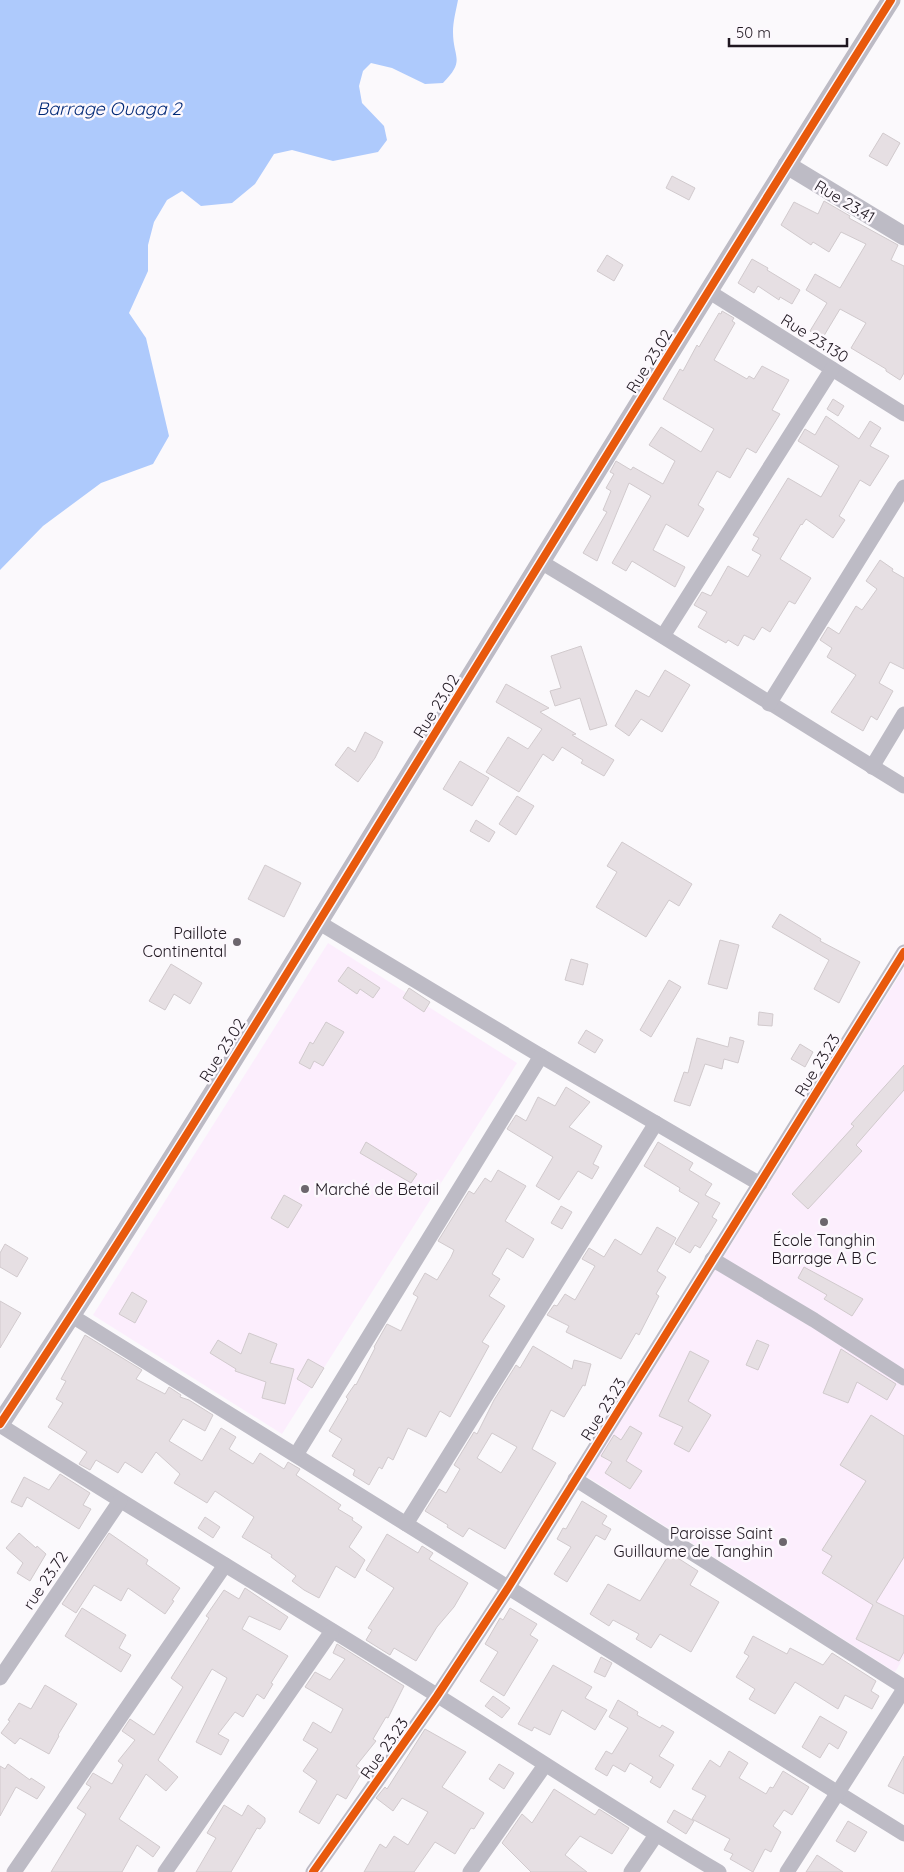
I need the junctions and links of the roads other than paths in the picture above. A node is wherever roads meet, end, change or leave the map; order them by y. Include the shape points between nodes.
1 (891, 0) edge
2 (787, 165) junction
3 (904, 236) edge
4 (708, 291) junction
5 (832, 369) junction
6 (904, 414) edge
7 (904, 487) edge
8 (541, 562) junction
9 (664, 636) junction
10 (769, 704) junction
11 (904, 714) edge
12 (872, 767) junction
13 (904, 786) edge
14 (318, 922) junction
15 (904, 952) edge
16 (541, 1056) junction
17 (656, 1122) junction
18 (760, 1184) junction
19 (712, 1259) junction
20 (72, 1316) junction
21 (904, 1378) edge
22 (0, 1425) edge
23 (296, 1455) junction
24 (575, 1479) junction
25 (120, 1501) junction
26 (406, 1524) junction
27 (225, 1565) junction
28 (508, 1588) junction
29 (332, 1631) junction
30 (0, 1678) edge
31 (904, 1688) edge
32 (437, 1696) junction
33 (545, 1765) junction
34 (838, 1794) junction
35 (904, 1834) edge
36 (656, 1835) junction
37 (14, 1872) edge
38 (165, 1872) edge
39 (313, 1872) edge
40 (470, 1872) edge
41 (631, 1872) edge
42 (718, 1872) edge
43 (787, 1872) edge

1 - 2 street, Rue 23.02
2 - 3 street, Rue 23.41
2 - 4 street, Rue 23.02
4 - 5 street, Rue 23.130
4 - 8 street, Rue 23.02
5 - 6 street, Rue 23.130
5 - 9 street
7 - 10 street
8 - 9 street
8 - 14 street, Rue 23.02
9 - 10 street
10 - 12 street
11 - 12 street
12 - 13 street
14 - 16 street
14 - 20 street, Rue 23.02
15 - 18 street, Rue 23.23
16 - 17 street
16 - 23 street
17 - 18 street
17 - 26 street
18 - 19 street, Rue 23.23
19 - 21 street
19 - 24 street, Rue 23.23
20 - 22 street, Rue 23.02
20 - 23 street
22 - 25 street
23 - 26 street
24 - 28 street, Rue 23.23
24 - 31 street
25 - 27 street
25 - 30 street, rue 23.72
26 - 28 street
27 - 29 street
27 - 37 street
28 - 32 street, Rue 23.23
28 - 34 street
29 - 32 street
29 - 38 street
31 - 34 street
32 - 33 street
32 - 39 street, Rue 23.23
33 - 36 street
33 - 40 street
34 - 35 street
34 - 43 street
36 - 41 street
36 - 42 street

